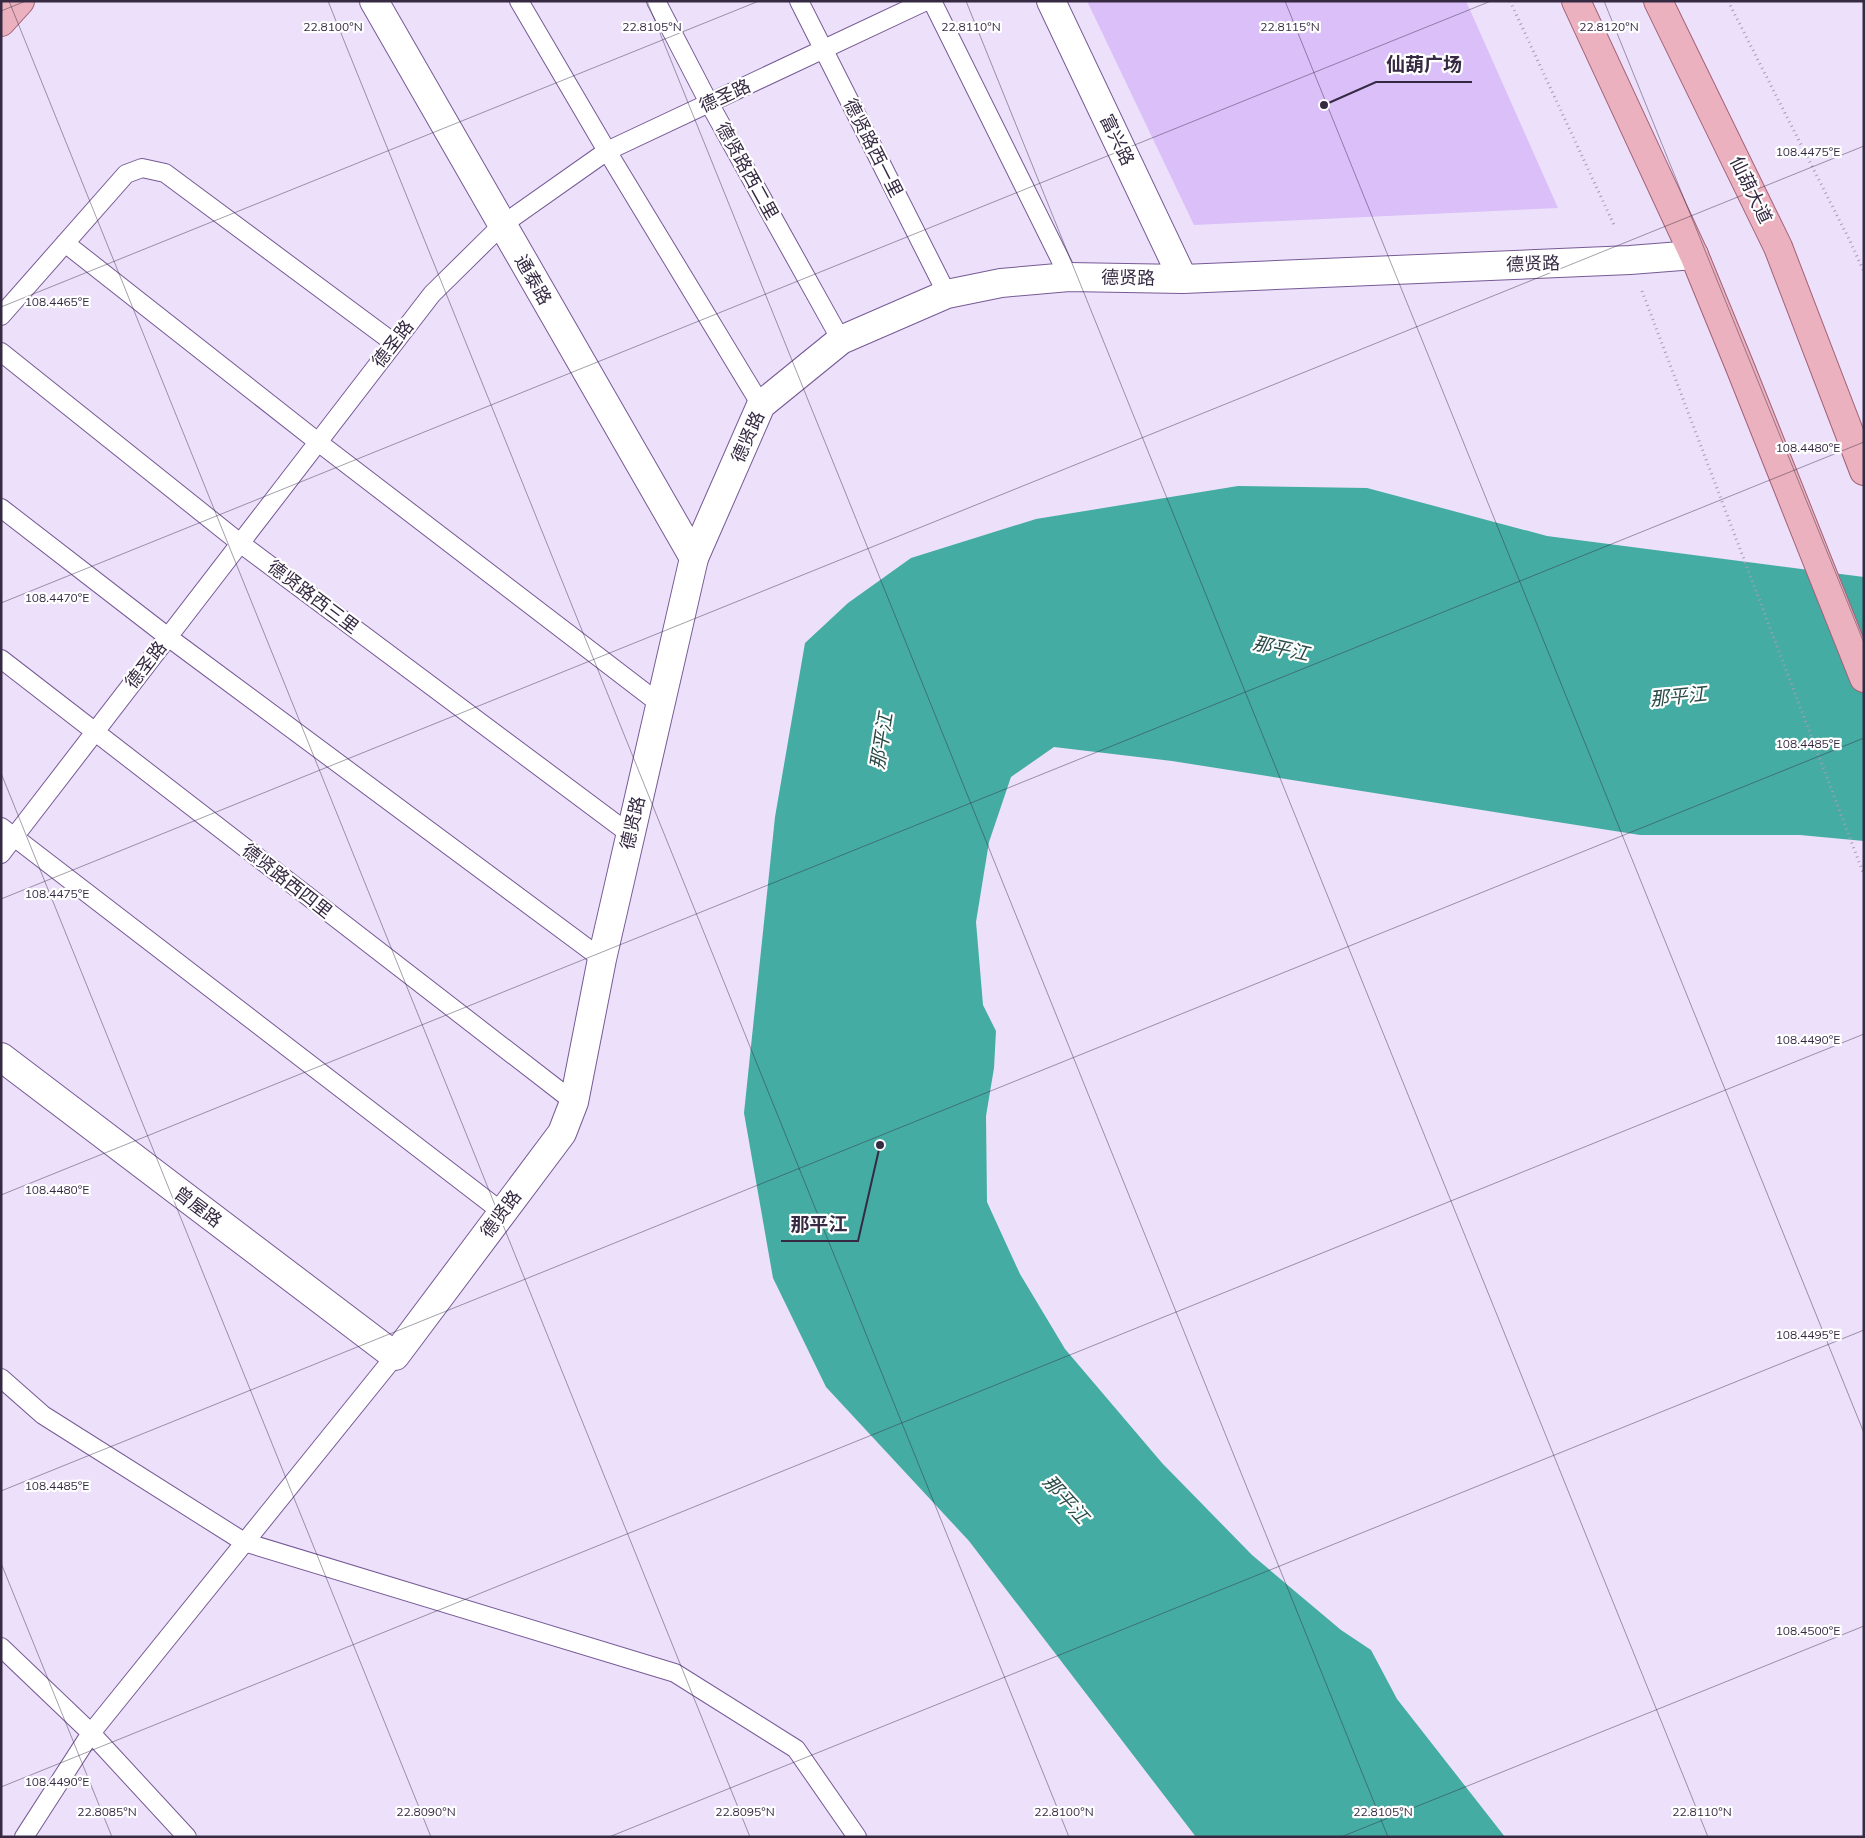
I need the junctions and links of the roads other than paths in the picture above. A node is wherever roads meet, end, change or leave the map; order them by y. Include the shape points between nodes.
1 (20, 1) edge
2 (374, 1) edge
3 (519, 1) edge
4 (656, 1) edge
5 (799, 1) edge
6 (926, 1) edge
7 (932, 1) edge
8 (1051, 1) edge
9 (1576, 1) edge
10 (1658, 1) edge
11 (1, 22) edge
12 (823, 50) junction
13 (709, 103) junction
14 (607, 151) junction
15 (502, 225) junction
16 (65, 243) junction
17 (1694, 255) junction
18 (1069, 278) junction
19 (1184, 279) junction
20 (947, 294) junction
21 (1, 316) edge
22 (841, 340) junction
23 (394, 342) junction
24 (1, 352) edge
25 (761, 405) junction
26 (318, 442) junction
27 (1864, 471) edge
28 (1, 508) edge
29 (240, 543) junction
30 (694, 558) junction
31 (168, 637) junction
32 (1, 658) edge
33 (1864, 678) edge
34 (660, 704) junction
35 (95, 732) junction
36 (8, 832) edge
37 (631, 835) junction
38 (1, 854) edge
39 (602, 958) junction
40 (1, 1057) edge
41 (574, 1102) junction
42 (502, 1212) junction
43 (395, 1356) junction
44 (1, 1378) edge
45 (244, 1542) junction
46 (1, 1647) edge
47 (91, 1733) junction
48 (24, 1837) edge
49 (187, 1837) edge
50 (857, 1837) edge

1 - 11 main road
2 - 15 street, 通泰路
3 - 14 lane
4 - 13 lane, 德贤路西二里
5 - 12 lane, 德贤路西一里
6 - 12 lane, 德圣路
7 - 18 lane
8 - 19 street, 富兴路
9 - 17 main road
10 - 27 main road, 仙葫大道 via 1778,247
12 - 13 lane, 德圣路
12 - 20 lane, 德贤路西一里
13 - 14 lane, 德圣路
13 - 22 lane, 德贤路西二里
14 - 15 lane, 德圣路
14 - 25 lane
15 - 23 lane, 德圣路 via 432,294
15 - 30 street, 通泰路
16 - 21 lane
16 - 23 lane via 126,174 142,168 165,172
16 - 26 lane
17 - 19 street, 德贤路
17 - 33 main road
18 - 19 street, 德贤路
18 - 20 street, 德贤路 via 1001,283
20 - 22 street, 德贤路
22 - 25 street, 德贤路
23 - 26 lane, 德圣路
24 - 29 lane, 德贤路西三里
25 - 30 street, 德贤路
26 - 29 lane, 德圣路
26 - 34 lane
28 - 31 lane
29 - 31 lane, 德圣路
29 - 37 lane, 德贤路西三里
30 - 34 street, 德贤路
31 - 35 lane, 德圣路
31 - 39 lane
32 - 35 lane, 德贤路西四里
34 - 37 street, 德贤路
35 - 36 lane, 德圣路
35 - 41 lane, 德贤路西四里
36 - 38 lane, 德圣路
36 - 42 lane
37 - 39 street, 德贤路
39 - 41 street, 德贤路
40 - 43 street, 曾屋路
41 - 42 street, 德贤路 via 562,1133
42 - 43 street, 德贤路
43 - 45 lane
44 - 45 lane via 43,1415
45 - 47 lane
45 - 50 lane via 675,1673 796,1749
46 - 47 lane
47 - 48 lane
47 - 49 lane

